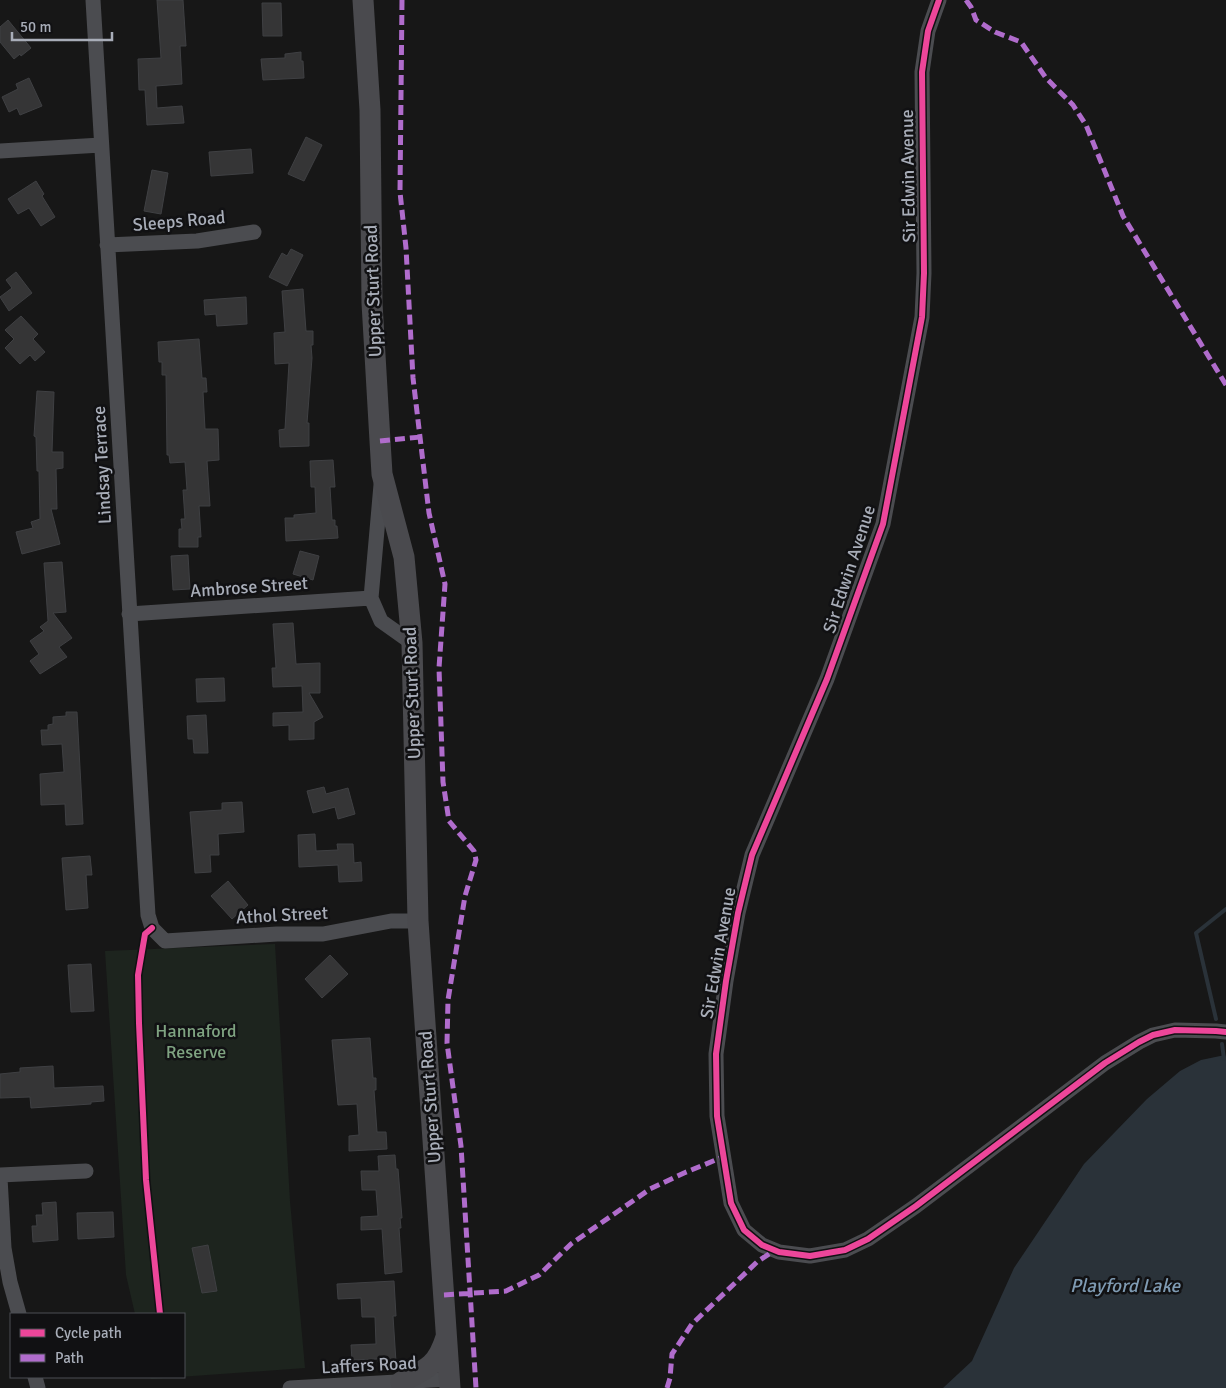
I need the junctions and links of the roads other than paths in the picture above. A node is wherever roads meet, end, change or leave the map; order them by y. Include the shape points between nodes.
1 (93, 0) edge
2 (363, 0) edge
3 (939, 0) edge
4 (102, 145) junction
5 (0, 151) edge
6 (254, 232) dead end
7 (107, 245) junction
8 (382, 474) junction
9 (371, 598) junction
10 (130, 614) junction
11 (412, 642) junction
12 (418, 921) junction
13 (152, 928) joint
14 (1226, 1032) edge
15 (86, 1171) dead end
16 (0, 1177) edge
17 (18, 1313) edge
18 (446, 1334) junction
19 (401, 1382) junction
20 (450, 1384) edge
21 (290, 1388) edge

1 - 4 street, Lindsay Terrace
2 - 8 main road, Upper Sturt Road via 370,110 372,303
3 - 14 street, Sir Edwin Avenue via 928,31 922,72 922,317 883,524 827,680 752,855 726,981 716,1054 717,1107 731,1203 744,1230 762,1245 810,1256 845,1250 868,1239 916,1206 1105,1063 1139,1042 1175,1030
4 - 5 street
4 - 7 street, Lindsay Terrace
6 - 7 street, Sleeps Road via 197,241
7 - 10 street, Lindsay Terrace
8 - 9 street
8 - 11 main road, Upper Sturt Road via 404,557
9 - 10 street, Ambrose Street
9 - 11 street via 381,621
10 - 13 street, Lindsay Terrace via 148,915
11 - 12 main road, Upper Sturt Road
12 - 13 street, Athol Street via 390,921 323,934 165,940
12 - 18 main road, Upper Sturt Road
15 - 16 street
16 - 17 street via 4,1248
18 - 19 main road via 441,1353 428,1369
18 - 20 main road, Upper Sturt Road
19 - 20 street, Laffers Road
19 - 21 street, Laffers Road

